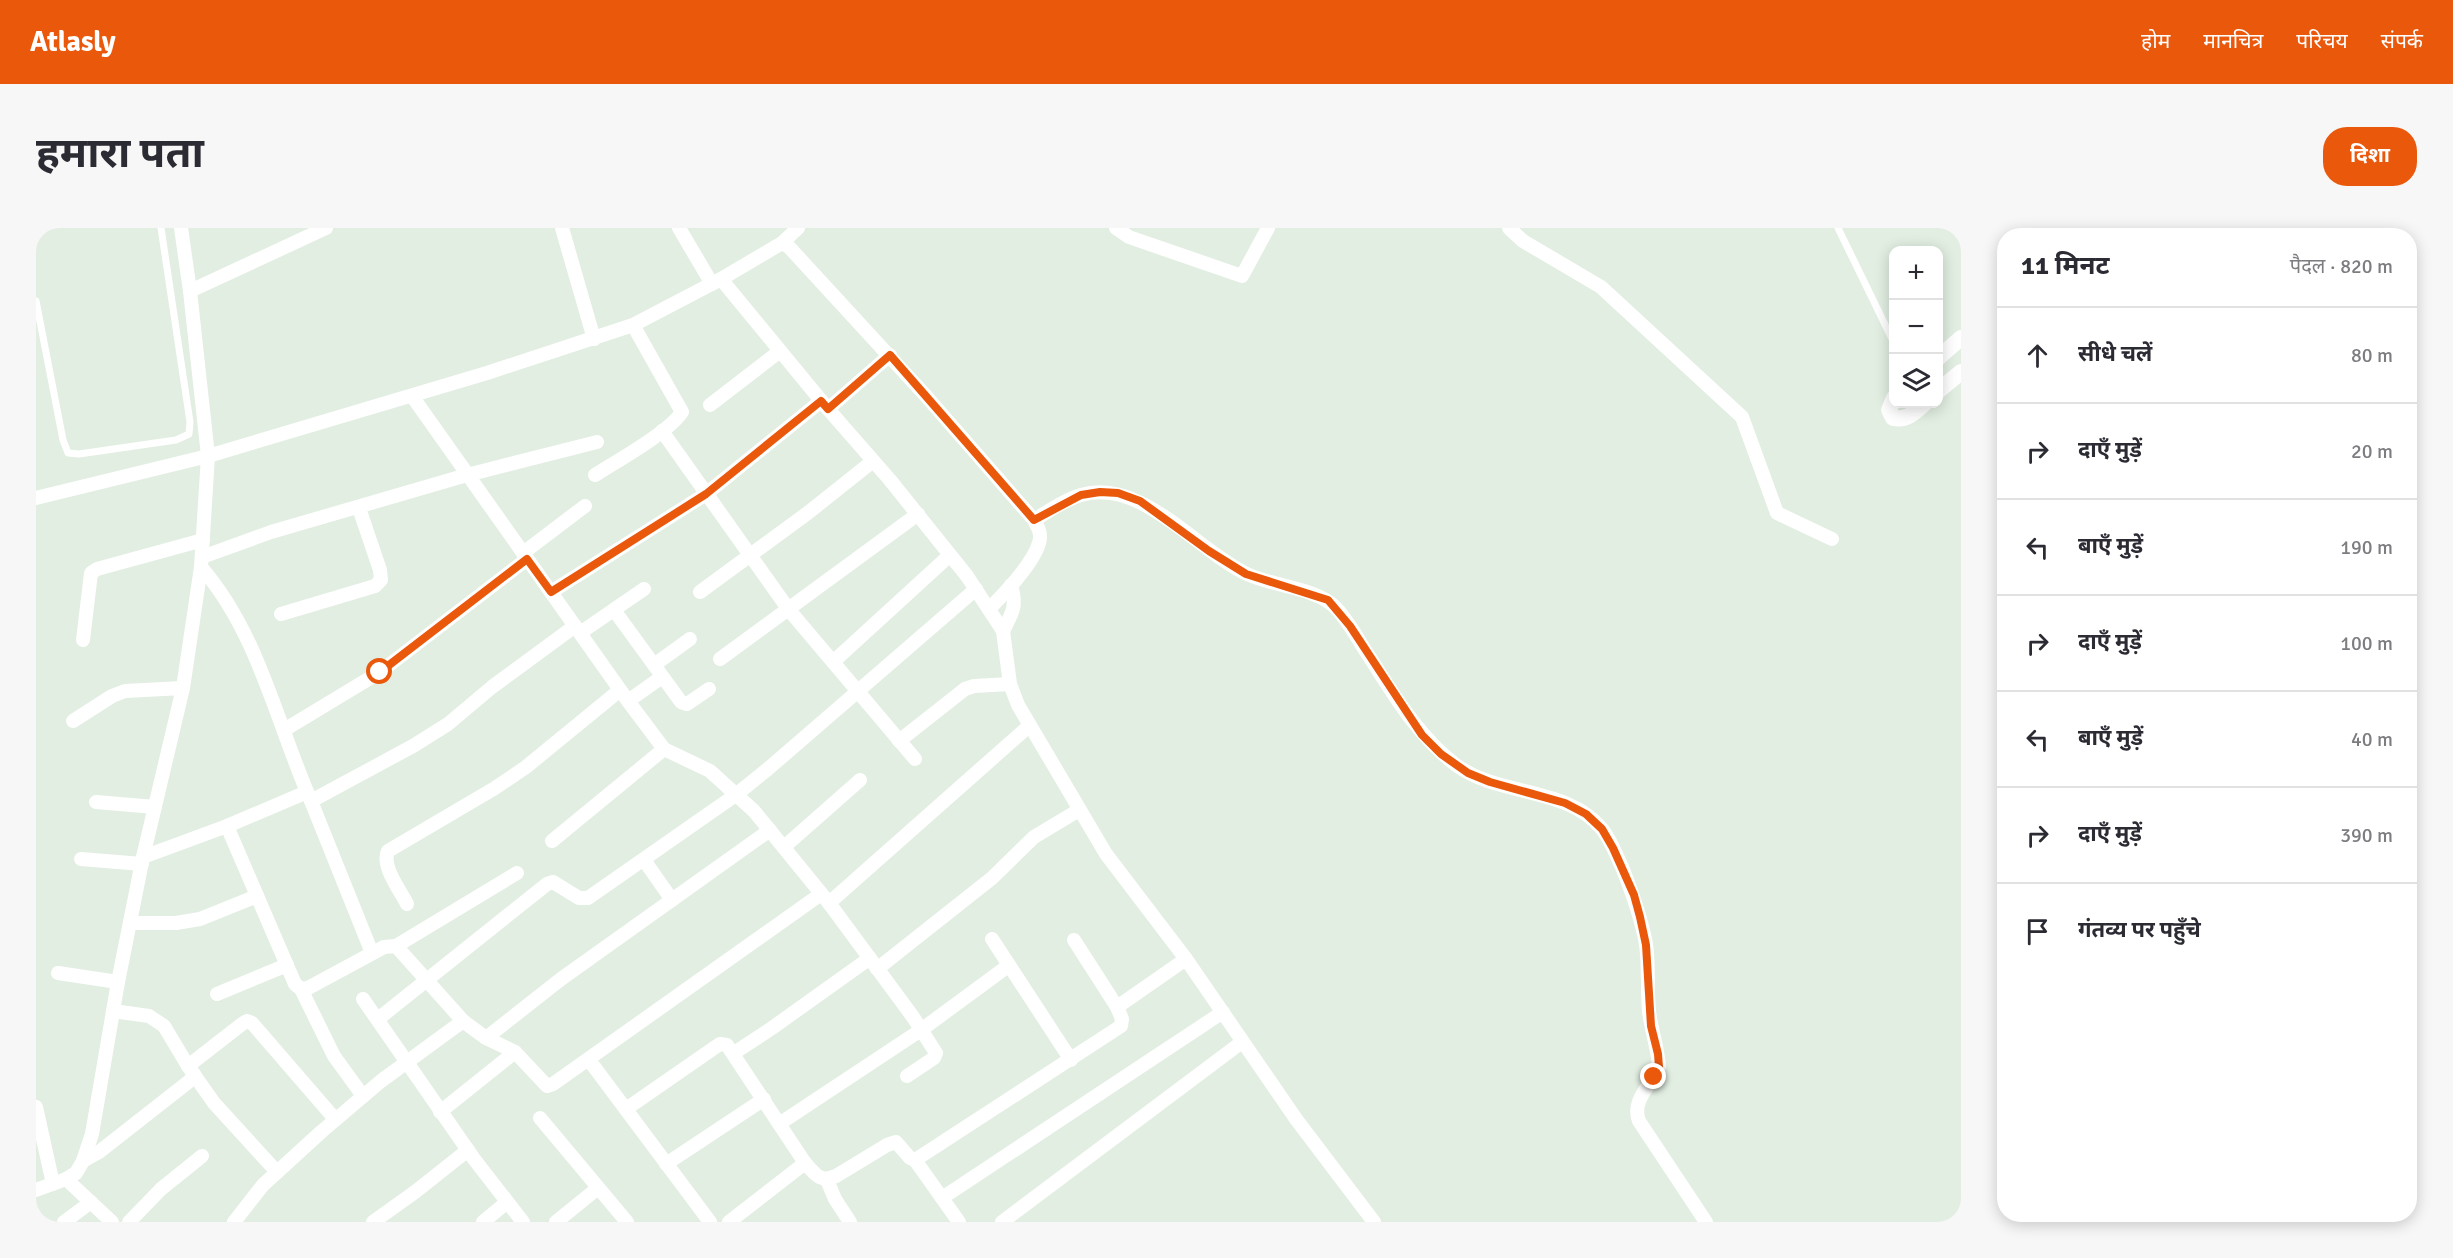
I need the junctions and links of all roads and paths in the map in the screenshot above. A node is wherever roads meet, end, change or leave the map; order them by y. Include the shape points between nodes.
1 (161, 228) edge
2 (181, 228) edge
3 (326, 228) edge
4 (562, 228) edge
5 (679, 228) edge
6 (798, 228) edge
7 (1116, 228) edge
8 (1268, 228) edge
9 (1510, 228) edge
10 (1838, 228) edge
11 (782, 243) junction
12 (716, 282) junction
13 (190, 291) junction
14 (36, 301) edge
15 (633, 325) junction
16 (1889, 335) edge
17 (1961, 338) edge
18 (594, 339) junction
19 (780, 351) junction
20 (1943, 354) edge
21 (890, 355) junction
22 (1961, 372) edge
23 (1943, 387) edge
24 (412, 396) junction
25 (710, 405) dead end
26 (824, 405) junction
27 (1890, 408) edge
28 (1919, 408) edge
29 (662, 430) junction
30 (597, 442) dead end
31 (208, 456) junction
32 (873, 461) junction
33 (467, 475) junction
34 (595, 475) dead end
35 (706, 494) junction
36 (36, 498) edge
37 (585, 506) dead end
38 (359, 508) junction
39 (918, 514) junction
40 (1034, 520) junction
41 (1832, 539) dead end
42 (203, 540) junction
43 (950, 555) junction
44 (525, 556) junction
45 (751, 556) junction
46 (202, 562) junction
47 (1011, 585) junction
48 (644, 589) dead end
49 (975, 589) junction
50 (551, 592) junction
51 (700, 592) dead end
52 (989, 609) junction
53 (614, 610) junction
54 (789, 610) junction
55 (281, 614) dead end
56 (578, 630) junction
57 (1003, 631) junction
58 (690, 639) dead end
59 (82, 640) dead end
60 (720, 659) dead end
61 (833, 663) junction
62 (654, 665) junction
63 (662, 677) junction
64 (1011, 684) junction
65 (183, 688) junction
66 (709, 690) dead end
67 (858, 692) junction
68 (624, 696) junction
69 (74, 721) dead end
70 (1029, 726) junction
71 (284, 730) junction
72 (899, 741) junction
73 (664, 749) junction
74 (915, 759) dead end
75 (860, 780) dead end
76 (737, 794) junction
77 (309, 797) junction
78 (96, 802) dead end
79 (155, 807) junction
80 (1079, 810) junction
81 (226, 826) junction
82 (770, 830) junction
83 (552, 841) dead end
84 (784, 847) junction
85 (81, 860) dead end
86 (645, 860) junction
87 (143, 861) junction
88 (517, 873) dead end
89 (257, 896) junction
90 (825, 899) junction
91 (672, 900) junction
92 (407, 904) dead end
93 (130, 923) junction
94 (992, 939) dead end
95 (1074, 940) dead end
96 (396, 946) junction
97 (372, 953) junction
98 (1186, 959) junction
99 (873, 964) junction
100 (287, 965) junction
101 (1008, 966) junction
102 (58, 973) dead end
103 (427, 979) junction
104 (118, 982) junction
105 (301, 989) junction
106 (217, 994) dead end
107 (363, 999) dead end
108 (1117, 1007) junction
109 (113, 1011) junction
110 (1223, 1012) junction
111 (378, 1019) junction
112 (463, 1021) junction
113 (921, 1030) junction
114 (486, 1038) junction
115 (1242, 1042) junction
116 (515, 1052) junction
117 (734, 1053) junction
118 (589, 1060) junction
119 (1071, 1060) junction
120 (407, 1062) junction
121 (190, 1070) junction
122 (907, 1076) dead end
123 (363, 1096) junction
124 (764, 1100) junction
125 (36, 1107) edge
126 (626, 1109) junction
127 (440, 1112) junction
128 (540, 1118) dead end
129 (335, 1119) junction
130 (779, 1124) junction
131 (468, 1150) junction
132 (202, 1156) dead end
133 (915, 1160) junction
134 (83, 1161) junction
135 (805, 1163) junction
136 (666, 1164) junction
137 (277, 1172) junction
138 (827, 1180) junction
139 (60, 1181) junction
140 (598, 1188) junction
141 (36, 1190) edge
142 (942, 1198) junction
143 (91, 1202) junction
144 (506, 1203) junction
145 (64, 1222) edge
146 (112, 1222) edge
147 (129, 1222) edge
148 (234, 1222) edge
149 (373, 1222) edge
150 (483, 1222) edge
151 (523, 1222) edge
152 (556, 1222) edge
153 (627, 1222) edge
154 (710, 1222) edge
155 (729, 1222) edge
156 (850, 1222) edge
157 (959, 1222) edge
158 (1002, 1222) edge
159 (1374, 1222) edge
160 (1706, 1222) edge

1 - 14 lane via 189,434 176,440 68,453
2 - 13 street
3 - 13 street
4 - 18 street
5 - 12 street
6 - 11 street
7 - 8 street via 1129,237 1242,276
9 - 41 street via 1523,241 1601,286 1742,417 1778,513
10 - 16 lane
11 - 12 street
11 - 21 street
12 - 15 street
12 - 19 street
13 - 31 street
15 - 18 street
15 - 29 street via 680,406 678,418
17 - 20 street
18 - 24 street
19 - 25 street
19 - 26 street
21 - 26 street
21 - 40 street
22 - 23 street
24 - 31 street
24 - 33 street
26 - 32 street
26 - 35 street
27 - 28 street via 1893,418 1901,419
29 - 34 street
29 - 35 street
30 - 33 street
31 - 36 street
31 - 42 street
32 - 39 street
32 - 45 street
33 - 38 street
33 - 44 street
35 - 45 street
35 - 50 street
37 - 44 street
38 - 46 street via 271,532
38 - 55 street via 381,580 375,586
39 - 43 street
39 - 54 street
40 - 47 street via 1040,543
40 - 160 street via 1081,495 1118,493 1140,501 1246,574 1328,600 1350,626 1422,735 1441,754 1468,773 1490,782 1565,803 1586,814 1602,829 1634,895 1646,945 1648,1007 1659,1067 1636,1104 1635,1113
42 - 46 street
42 - 59 street via 91,573
43 - 49 street
43 - 61 street
44 - 50 street
44 - 71 street via 388,666
45 - 51 street
45 - 54 street
46 - 65 street
46 - 71 street via 255,653
47 - 52 street
47 - 57 street via 1015,607
48 - 53 street
49 - 52 street
49 - 67 street
50 - 56 street
52 - 57 street
53 - 56 street
53 - 62 street
54 - 60 street
54 - 61 street
56 - 68 street
56 - 77 street via 413,746
57 - 64 street
58 - 62 street
61 - 67 street
62 - 63 street
63 - 66 street via 681,702 687,704
63 - 68 street
64 - 70 street
64 - 72 street via 965,689
65 - 69 street via 125,691
65 - 79 street
67 - 72 street
67 - 76 street
68 - 73 street
68 - 92 street via 503,783 388,851 387,864
70 - 80 street
70 - 90 street
71 - 77 street
72 - 74 street
73 - 76 street via 710,771
73 - 83 street
75 - 84 street
76 - 82 street
76 - 86 street
77 - 81 street
77 - 97 street
78 - 79 street
79 - 87 street
80 - 98 street
80 - 99 street via 1034,837 992,878
81 - 87 street
81 - 89 street
82 - 84 street
82 - 91 street
84 - 90 street
85 - 87 street
86 - 91 street
86 - 103 street via 588,898 579,898 553,882 547,884
87 - 93 street
88 - 96 street
89 - 93 street via 200,919
89 - 100 street
90 - 99 street
90 - 118 street via 740,950
91 - 114 street
93 - 104 street
94 - 101 street
95 - 108 street
96 - 97 street
96 - 103 street
97 - 105 street
98 - 108 street
98 - 110 street
99 - 113 street
99 - 117 street
100 - 105 street
100 - 106 street
101 - 113 street
101 - 119 street
102 - 104 street
103 - 111 street
103 - 112 street
104 - 109 street
105 - 123 street via 334,1056
107 - 111 street
108 - 119 street via 1121,1026
109 - 121 street via 156,1019
109 - 134 street via 92,1134
110 - 115 street
110 - 142 street
111 - 120 street
112 - 114 street
112 - 120 street
113 - 122 street via 936,1053
113 - 130 street
114 - 116 street
115 - 158 street
115 - 159 street
116 - 118 street via 547,1086
116 - 127 street
117 - 124 street
117 - 126 street via 727,1044 720,1044
118 - 126 street
119 - 133 street
120 - 123 street
120 - 127 street
121 - 129 street via 242,1024 252,1023
121 - 134 street via 195,1076 187,1083
121 - 137 street via 214,1103
123 - 129 street
124 - 130 street
124 - 136 street
125 - 139 street
126 - 136 street
127 - 131 street
128 - 140 street
129 - 137 street
130 - 135 street
131 - 144 street
131 - 149 street
132 - 147 street via 161,1189
133 - 138 street via 896,1142
133 - 142 street
134 - 139 street via 76,1173
135 - 138 street
135 - 155 street
136 - 154 street
137 - 148 street
138 - 156 street
139 - 141 street
139 - 143 street
140 - 152 street
140 - 153 street
142 - 157 street
143 - 145 street
143 - 146 street
144 - 150 street
144 - 151 street

